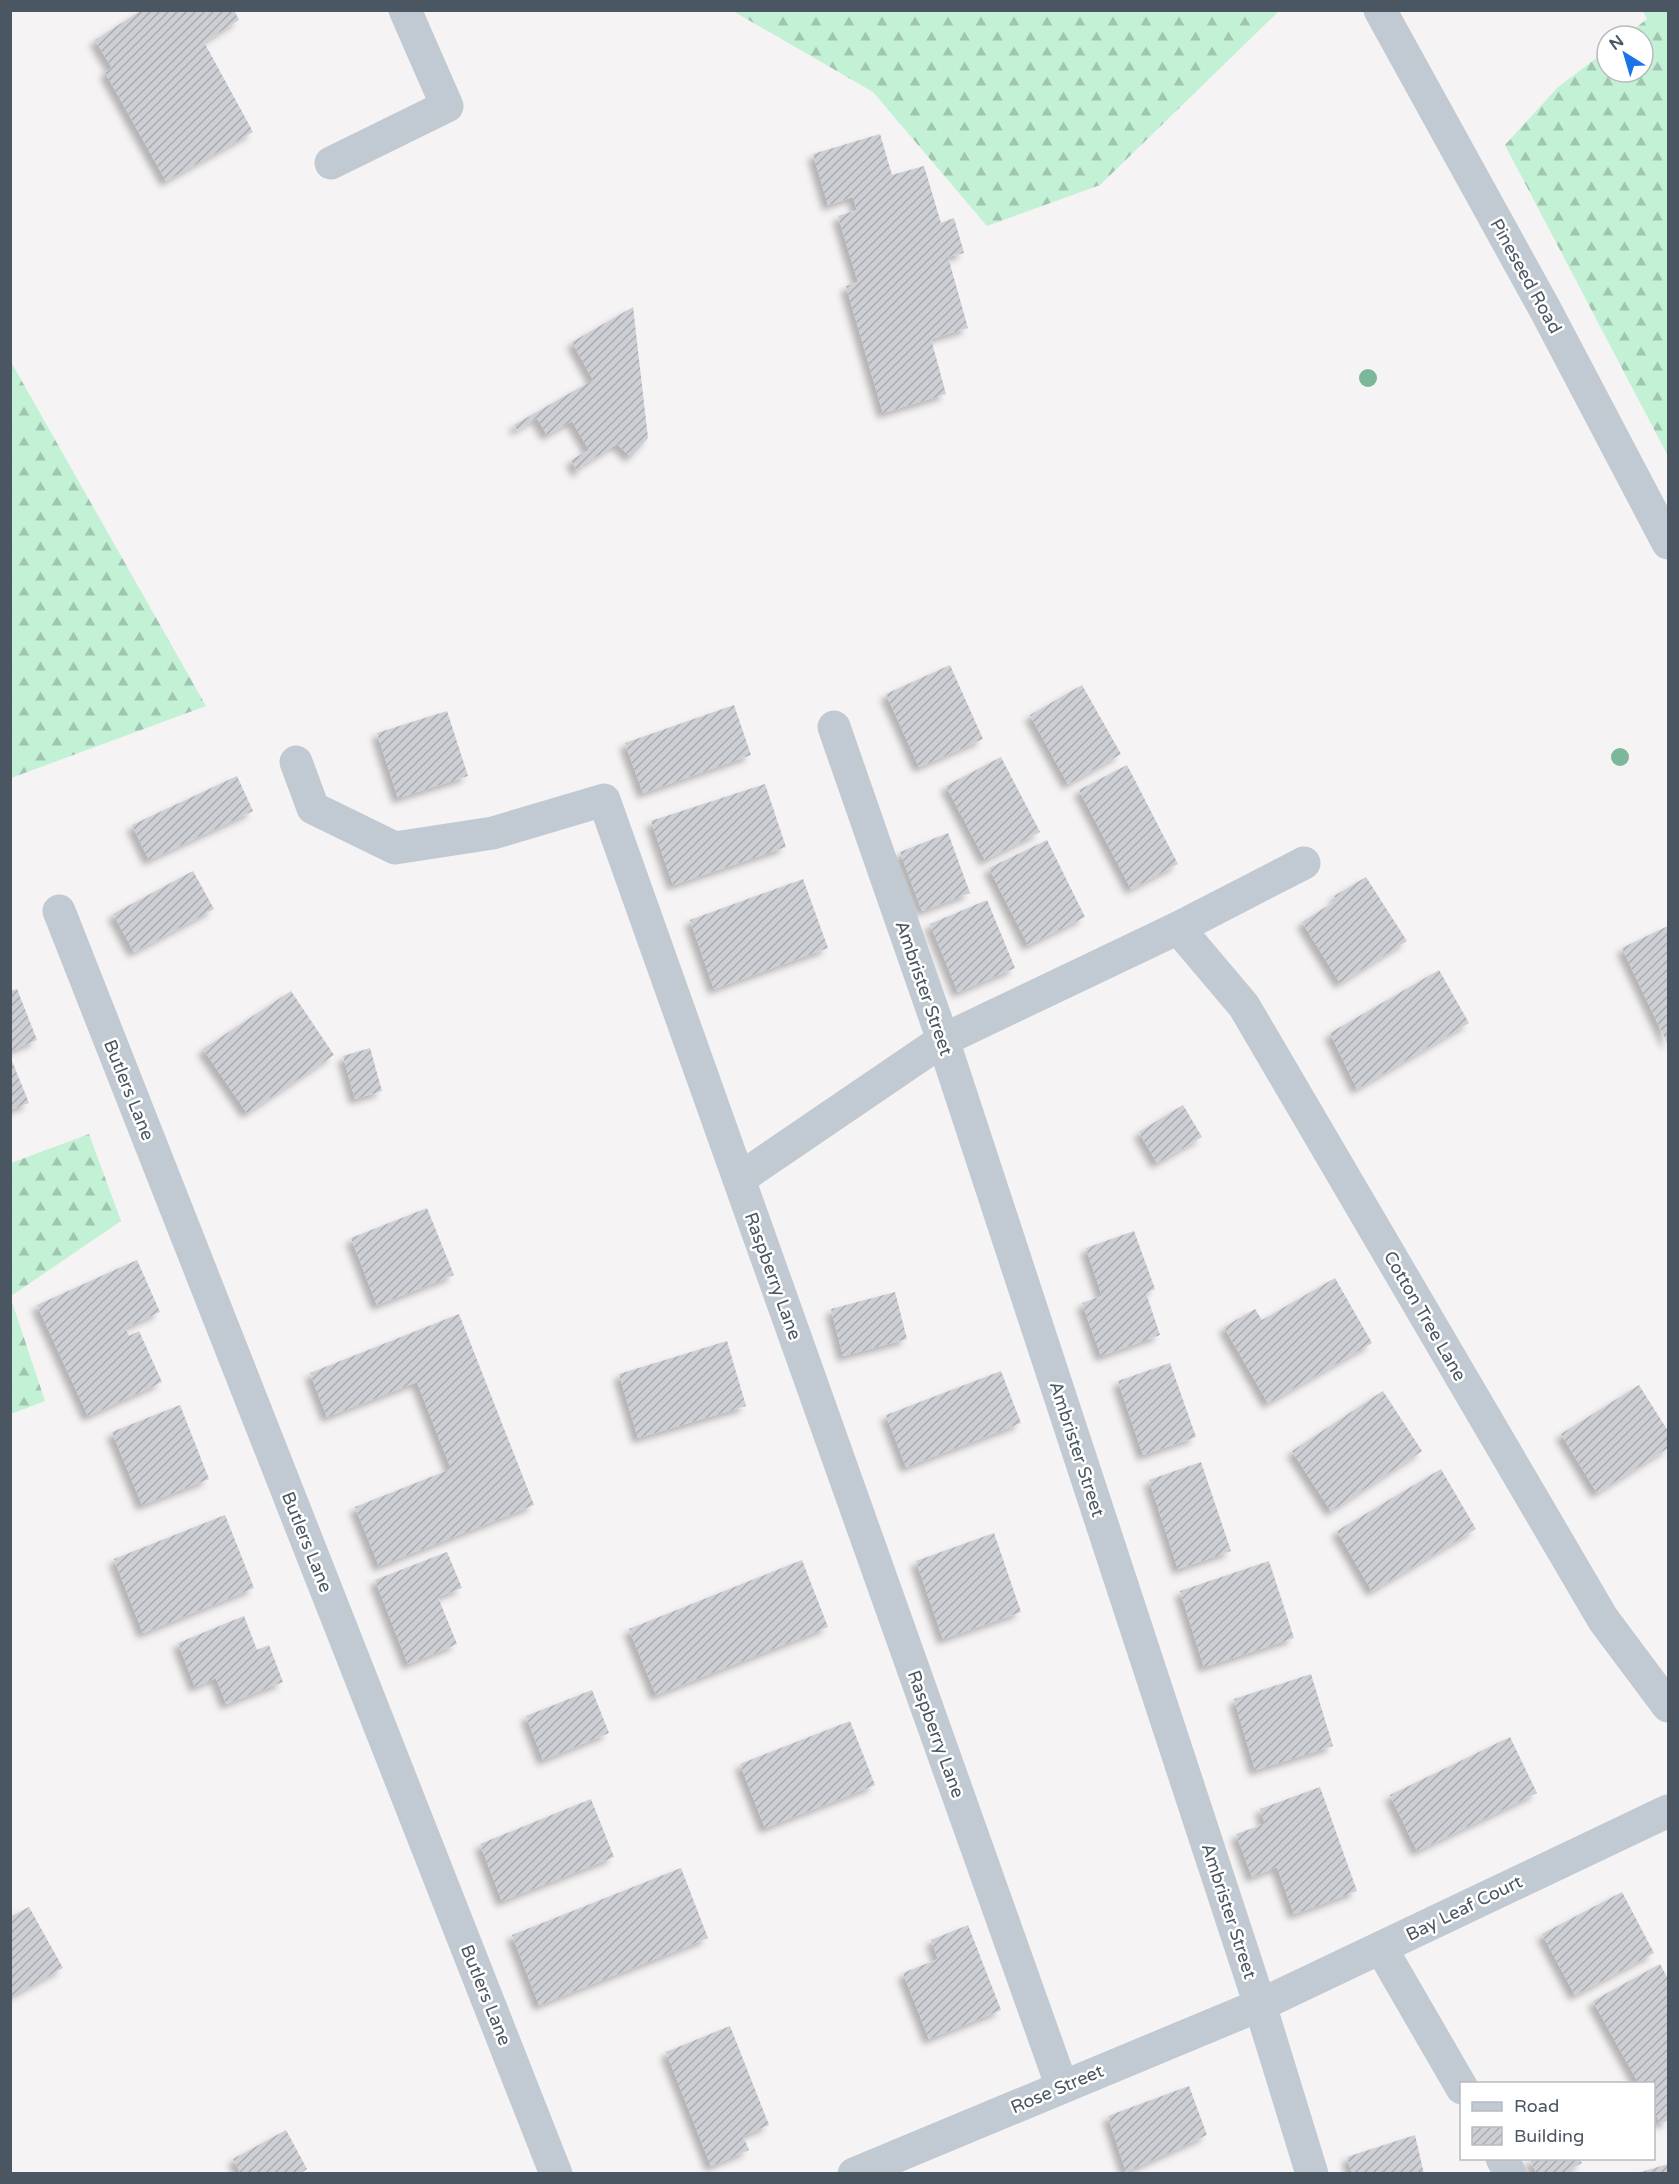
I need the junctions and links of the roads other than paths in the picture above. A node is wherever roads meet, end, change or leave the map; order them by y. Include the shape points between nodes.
1 (405, 10) edge
2 (1380, 10) edge
3 (331, 163) dead end
4 (1668, 543) edge
5 (834, 727) dead end
6 (296, 762) dead end
7 (1304, 863) dead end
8 (59, 911) dead end
9 (1178, 928) junction
10 (943, 1040) junction
11 (739, 1179) junction
12 (1668, 1706) edge
13 (1668, 1811) edge
14 (1381, 1948) junction
15 (1260, 2005) junction
16 (1460, 2086) edge
17 (1062, 2087) junction
18 (1503, 2160) edge
19 (556, 2174) edge
20 (854, 2174) edge
21 (1312, 2174) edge
22 (1510, 2174) edge

1 - 3 street via 447,106
2 - 4 street, Pineseed Road
5 - 10 street, Ambrister Street
6 - 11 street, Raspberry Lane via 314,808 394,848 493,833 604,800
7 - 9 street
8 - 19 street, Butlers Lane
9 - 10 street
9 - 12 street, Cotton Tree Lane via 1244,1006 1603,1619
10 - 11 street
10 - 15 street, Ambrister Street
11 - 17 street, Raspberry Lane
13 - 14 street, Bay Leaf Court
14 - 15 street, Bay Leaf Court
14 - 16 street
15 - 17 street, Rose Street
15 - 21 street, Ambrister Street
17 - 20 street, Rose Street
18 - 22 street

